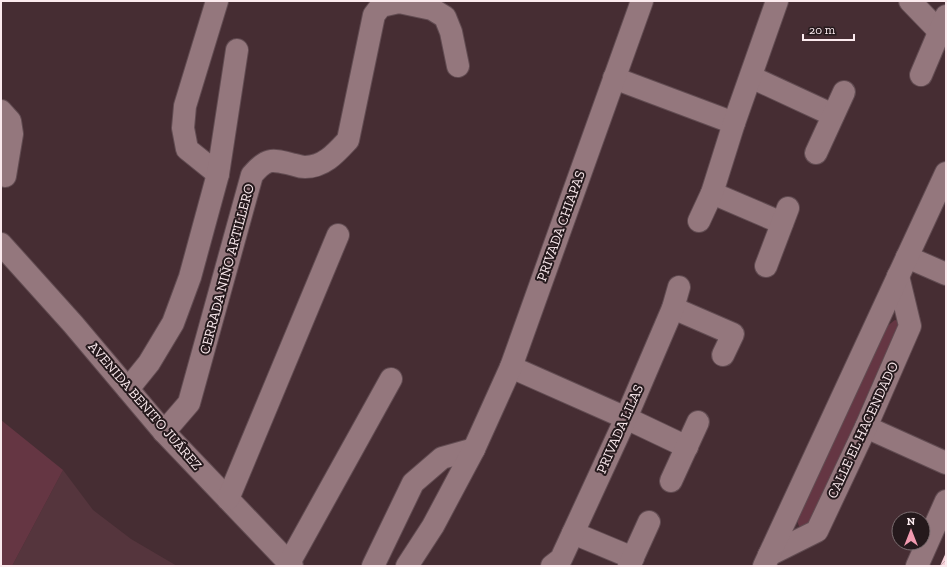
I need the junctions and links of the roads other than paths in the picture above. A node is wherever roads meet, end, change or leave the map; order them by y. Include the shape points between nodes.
1 (217, 1) edge
2 (642, 1) edge
3 (777, 1) edge
4 (910, 1) edge
5 (943, 24) edge
6 (237, 50) dead end
7 (458, 66) dead end
8 (921, 75) dead end
9 (751, 77) junction
10 (614, 78) junction
11 (844, 92) dead end
12 (1, 111) edge
13 (834, 115) junction
14 (734, 123) junction
15 (816, 153) dead end
16 (946, 172) edge
17 (218, 174) junction
18 (5, 176) dead end
19 (712, 193) junction
20 (699, 221) dead end
21 (338, 235) dead end
22 (1, 244) edge
23 (766, 266) dead end
24 (902, 266) junction
25 (946, 274) edge
26 (679, 287) dead end
27 (673, 308) junction
28 (723, 355) dead end
29 (511, 367) junction
30 (391, 379) dead end
31 (128, 389) junction
32 (626, 418) junction
33 (698, 422) dead end
34 (866, 427) junction
35 (164, 432) junction
36 (687, 447) junction
37 (474, 448) junction
38 (946, 463) edge
39 (671, 481) dead end
40 (228, 499) junction
41 (946, 501) edge
42 (649, 522) dead end
43 (573, 532) junction
44 (767, 561) edge
45 (631, 562) edge
46 (291, 565) edge
47 (373, 566) edge
48 (407, 566) edge
49 (552, 566) edge
50 (917, 566) edge

1 - 17 street via 185,106 183,128 187,149
2 - 10 street, PRIVADA CHIAPAS
3 - 9 street
4 - 5 street
5 - 8 street
6 - 17 street
7 - 35 street, CERRADA NIÑO ARTILLERO via 445,17 432,9 399,2 381,6 374,15 348,140 336,154 323,163 304,167 272,160 261,165 252,176 189,403
9 - 13 street
9 - 14 street
10 - 14 street
10 - 29 street, PRIVADA CHIAPAS
11 - 13 street
12 - 18 street via 10,121 12,134
13 - 15 street
14 - 19 street
16 - 24 street, CALLE EL HACENDADO
17 - 31 street via 190,277 173,323 149,362
19 - 20 street
19 - 23 street via 785,216
21 - 40 street
22 - 31 street, AVENIDA BENITO JUÁREZ
24 - 25 street
24 - 34 street, CALLE EL HACENDADO via 910,326
24 - 44 street, CALLE EL HACENDADO
26 - 27 street, PRIVADA LILAS
27 - 28 street via 733,334
27 - 32 street, PRIVADA LILAS
29 - 32 street
29 - 37 street, PRIVADA CHIAPAS
30 - 46 street
31 - 35 street, AVENIDA BENITO JUÁREZ
32 - 36 street
32 - 43 street, PRIVADA LILAS
33 - 36 street
34 - 38 street
34 - 44 street, CALLE EL HACENDADO via 817,531
35 - 40 street, AVENIDA BENITO JUÁREZ
36 - 39 street
37 - 47 street via 442,458 413,483
37 - 48 street, PRIVADA CHIAPAS via 433,526
40 - 46 street, AVENIDA BENITO JUÁREZ
41 - 50 street
42 - 45 street
43 - 45 street
43 - 49 street, PRIVADA LILAS via 560,559

